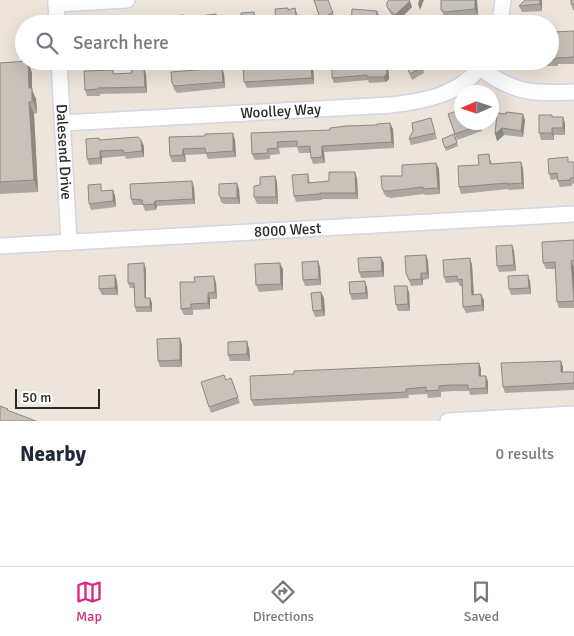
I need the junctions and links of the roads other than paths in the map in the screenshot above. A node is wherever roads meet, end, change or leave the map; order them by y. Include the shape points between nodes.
1 (127, 0) edge
2 (502, 0) edge
3 (56, 2) edge
4 (57, 15) edge
5 (501, 15) edge
6 (59, 70) edge
7 (476, 70) edge
8 (486, 70) edge
9 (574, 92) edge
10 (62, 123) junction
11 (574, 214) edge
12 (68, 243) junction
13 (0, 246) edge
14 (574, 414) edge
15 (448, 421) edge

1 - 3 street
2 - 5 street
3 - 4 street
6 - 10 street, Dalesend Drive
7 - 10 street, Woolley Way via 452,91 421,102
8 - 9 street via 496,81 518,90
10 - 12 street, Dalesend Drive
11 - 12 street, 8000 West
12 - 13 street, 8000 West
14 - 15 street

